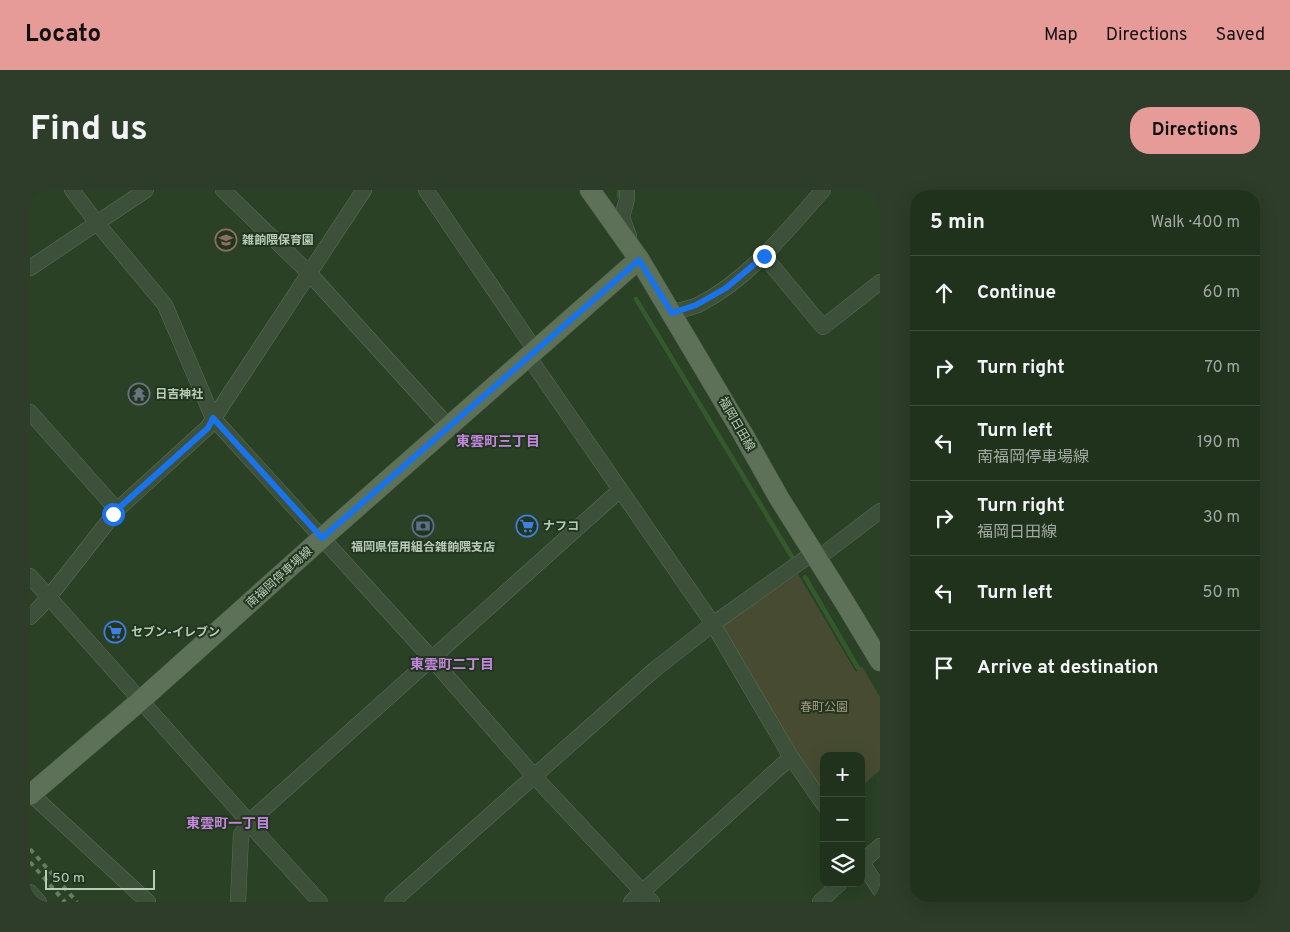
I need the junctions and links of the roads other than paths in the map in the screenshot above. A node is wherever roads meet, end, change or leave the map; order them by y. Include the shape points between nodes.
1 (72, 190) edge
2 (146, 190) edge
3 (223, 190) edge
4 (364, 190) edge
5 (426, 190) edge
6 (590, 190) edge
7 (627, 190) edge
8 (823, 190) edge
9 (97, 223) junction
10 (764, 256) junction
11 (639, 260) junction
12 (30, 268) edge
13 (309, 273) junction
14 (880, 282) edge
15 (672, 313) junction
16 (532, 353) junction
17 (30, 412) edge
18 (213, 418) junction
19 (449, 426) junction
20 (620, 490) junction
21 (117, 510) junction
22 (880, 511) edge
23 (322, 538) junction
24 (815, 556) junction
25 (30, 576) edge
26 (49, 596) junction
27 (30, 617) edge
28 (713, 624) junction
29 (432, 659) junction
30 (880, 661) edge
31 (140, 701) junction
32 (791, 757) junction
33 (534, 776) junction
34 (30, 794) edge
35 (820, 799) edge
36 (249, 822) junction
37 (880, 846) edge
38 (865, 859) edge
39 (865, 867) edge
40 (836, 887) edge
41 (880, 890) edge
42 (30, 892) edge
43 (648, 897) edge
44 (39, 902) edge
45 (148, 902) edge
46 (238, 902) edge
47 (320, 902) edge
48 (392, 902) edge
49 (631, 902) edge
50 (820, 902) edge

1 - 9 street
2 - 9 street
3 - 13 street
4 - 13 street
5 - 16 street
6 - 11 main road, 福岡日田線
7 - 11 street via 622,217
8 - 10 street
9 - 12 street
9 - 18 street via 166,305
10 - 14 street via 823,327
10 - 15 street via 726,288 696,305
11 - 15 main road, 福岡日田線
11 - 16 main road, 南福岡停車場線
13 - 18 street
13 - 19 street
15 - 24 main road, 福岡日田線
16 - 19 main road, 南福岡停車場線
16 - 20 street
17 - 21 street
18 - 21 street via 208,428
18 - 23 street
19 - 23 main road, 南福岡停車場線
20 - 28 street
20 - 29 street
21 - 26 street
22 - 24 street
23 - 29 street
23 - 31 main road, 南福岡停車場線
24 - 28 street
24 - 30 main road, 福岡日田線
25 - 26 street
26 - 27 street
26 - 31 street
28 - 32 street
28 - 33 street via 654,670
29 - 33 street
29 - 36 street
31 - 34 main road, 南福岡停車場線
31 - 36 street
32 - 35 street
32 - 43 street
33 - 43 street
33 - 48 street
34 - 45 street
36 - 46 street via 241,835
36 - 47 street
37 - 38 street
39 - 41 street
40 - 50 street
42 - 44 street
43 - 49 street

